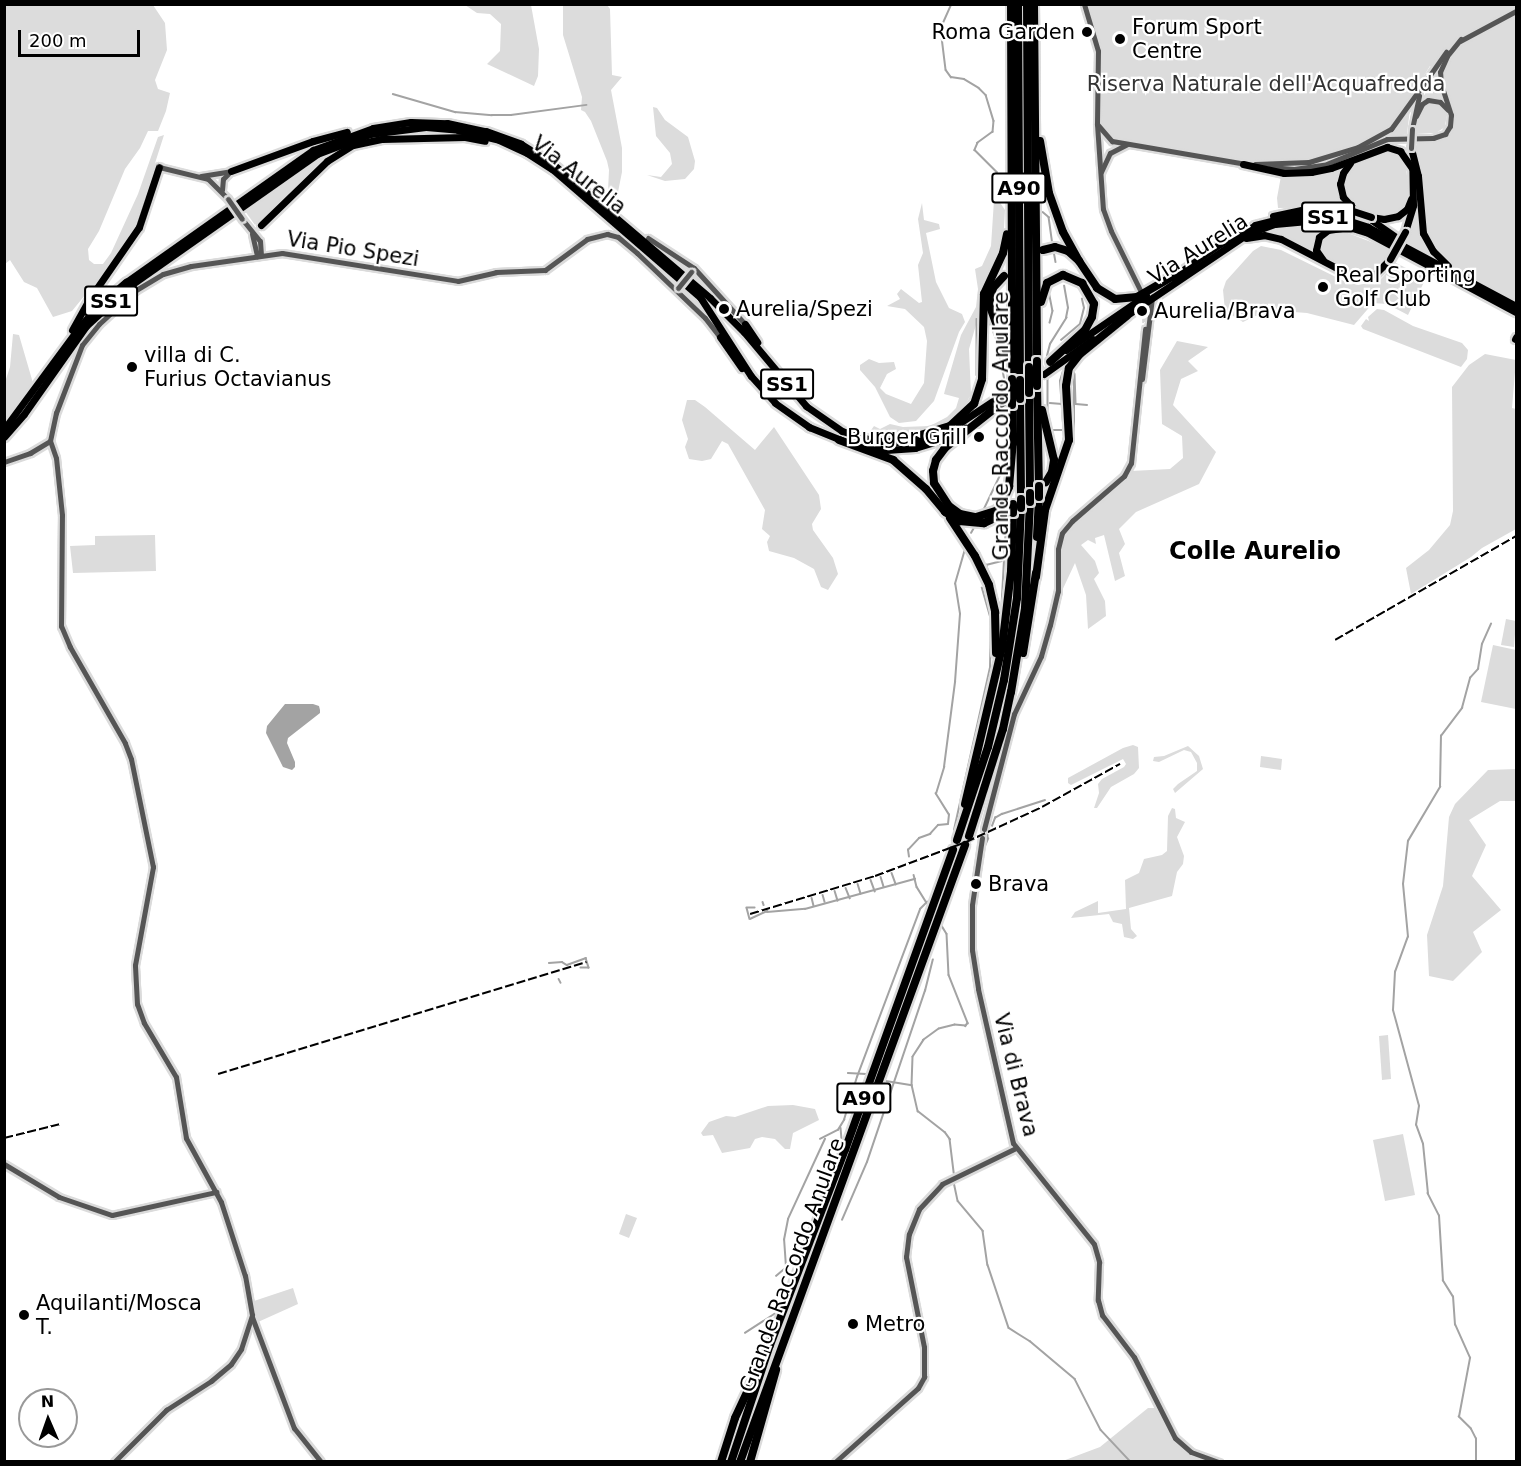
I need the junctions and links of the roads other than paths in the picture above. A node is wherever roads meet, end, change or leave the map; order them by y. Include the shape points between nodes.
1 (1011, 4) edge
2 (1018, 4) edge
3 (1027, 4) edge
4 (1034, 4) edge
5 (1084, 4) edge
6 (1516, 11) edge
7 (1461, 39) junction
8 (1035, 76) junction
9 (1427, 79) junction
10 (1451, 118) junction
11 (1097, 124) junction
12 (373, 128) junction
13 (1412, 129) junction
14 (1010, 139) junction
15 (1112, 141) junction
16 (1127, 144) junction
17 (1098, 147) junction
18 (516, 148) junction
19 (1412, 148) junction
20 (1112, 151) junction
21 (1352, 161) junction
22 (1243, 164) junction
23 (159, 167) joint
24 (1412, 168) junction
25 (231, 171) junction
26 (1100, 175) junction
27 (196, 176) junction
28 (1413, 188) junction
29 (223, 192) junction
30 (607, 209) junction
31 (1351, 209) junction
32 (1398, 216) junction
33 (1370, 218) junction
34 (261, 225) junction
35 (249, 227) junction
36 (1406, 230) junction
37 (1366, 232) junction
38 (614, 234) joint
39 (1232, 237) junction
40 (648, 238) joint
41 (261, 243) junction
42 (1227, 246) junction
43 (253, 247) junction
44 (1046, 249) dead end
45 (282, 254) junction
46 (1419, 254) junction
47 (259, 255) junction
48 (244, 258) junction
49 (1078, 261) junction
50 (1329, 265) junction
51 (693, 270) junction
52 (1177, 274) junction
53 (1004, 276) dead end
54 (1483, 288) junction
55 (677, 290) junction
56 (1141, 292) dead end
57 (1152, 297) junction
58 (1516, 306) edge
59 (1516, 314) edge
60 (1127, 315) junction
61 (745, 324) joint
62 (720, 337) joint
63 (60, 353) junction
64 (767, 360) junction
65 (1045, 363) junction
66 (1014, 375) junction
67 (751, 376) junction
68 (1035, 390) junction
69 (1005, 393) dead end
70 (1009, 403) junction
71 (994, 409) junction
72 (4, 429) edge
73 (4, 437) edge
74 (839, 440) junction
75 (1012, 440) junction
76 (50, 441) junction
77 (894, 443) junction
78 (4, 462) edge
79 (1042, 484) junction
80 (1035, 495) junction
81 (945, 512) junction
82 (1009, 513) junction
83 (988, 518) junction
84 (971, 521) junction
85 (1036, 577) junction
86 (1011, 692) junction
87 (993, 693) junction
88 (984, 829) dead end
89 (969, 836) dead end
90 (982, 838) dead end
91 (965, 845) dead end
92 (953, 850) dead end
93 (1016, 1148) junction
94 (4, 1164) edge
95 (216, 1192) junction
96 (252, 1315) junction
97 (783, 1339) junction
98 (770, 1346) junction
99 (114, 1461) edge
100 (321, 1461) edge
101 (721, 1461) edge
102 (731, 1461) edge
103 (740, 1461) edge
104 (750, 1461) edge
105 (835, 1461) edge
106 (1219, 1461) edge

1 - 14 highway
2 - 66 highway, Grande Raccordo Anulare / A90
3 - 68 highway, Grande Raccordo Anulare / A90, bridge via 1029,367
4 - 8 highway
5 - 11 street via 1098,51
6 - 7 street
7 - 9 street via 1445,53
7 - 10 street via 1444,59 1440,72
8 - 49 highway via 1047,185
8 - 65 highway
9 - 13 street via 1417,100
9 - 22 street via 1391,129 1358,147 1309,162
10 - 13 street via 1442,103 1426,101 1420,106
10 - 22 street via 1449,128 1441,136 1387,139 1324,165 1294,169
11 - 15 street
11 - 17 street
12 - 25 highway via 324,137
12 - 30 highway, Via Aurelia / SS1 via 437,122 496,134 547,159
12 - 63 highway, Via Aurelia / SS1 via 313,150 129,280 91,312
13 - 19 street, bridge
14 - 66 highway
14 - 77 highway via 1007,234 1003,253 984,294 982,373 977,396 966,414 950,426
15 - 16 street
15 - 17 street
16 - 20 street
16 - 22 street
17 - 20 street
17 - 26 street
18 - 34 highway via 465,137 363,142 327,161
18 - 67 highway, Via Aurelia / SS1 via 558,174 697,294
18 - 73 highway, Via Aurelia / SS1 via 458,130 406,128 362,136 317,154 109,303 81,333
19 - 24 highway
19 - 54 highway via 1426,241 1443,262
20 - 26 street
21 - 22 highway via 1321,171 1295,173
21 - 24 highway via 1379,149 1393,148 1404,155
21 - 31 highway via 1344,169 1340,184
23 - 27 street
23 - 63 highway via 142,220 86,304
24 - 28 highway
25 - 27 street
25 - 29 street via 223,179
26 - 56 street via 1107,224
27 - 29 street via 210,180
28 - 32 highway via 1408,207
28 - 36 highway
29 - 35 street, bridge
30 - 40 highway
30 - 64 highway, Via Aurelia / SS1 via 718,306
31 - 33 highway, bridge
31 - 39 highway via 1324,206 1286,212 1252,223
32 - 33 highway
32 - 36 highway via 1405,220
33 - 46 highway
34 - 35 street
34 - 41 street
35 - 41 street
35 - 43 street
36 - 50 highway, bridge via 1378,272 1364,277 1347,275
37 - 42 highway, Via Aurelia / SS1 via 1333,223 1290,222 1257,230
37 - 50 highway via 1335,228 1322,234 1316,249
37 - 59 highway, Via Aurelia / SS1
38 - 45 street, Via Pio Spezi via 589,238 543,271 496,272 458,281
38 - 55 street, Via Aurelia
39 - 46 highway, Via Aurelia / SS1 via 1270,220 1318,216 1364,226
39 - 52 highway, Via Aurelia / SS1
40 - 51 street
41 - 45 street
41 - 47 street
42 - 50 highway via 1253,236 1275,237
42 - 57 highway, Via Aurelia / SS1
43 - 47 street
43 - 48 street
44 - 49 highway via 1061,248
45 - 47 street, Via Pio Spezi
46 - 54 highway, Via Aurelia / SS1
47 - 48 street, Via Pio Spezi
48 - 76 street, Via Pio Spezi via 161,275 136,290 95,328 72,368
49 - 52 highway via 1099,290 1119,299 1137,297
51 - 55 street, bridge
51 - 61 street
52 - 65 highway, Via Aurelia / SS1
53 - 66 highway via 993,288 989,304
54 - 58 highway, Via Aurelia / SS1
55 - 62 street, Via Aurelia
57 - 60 highway, Via Aurelia / SS1
57 - 88 street via 1129,469 1062,533 1058,591 1050,625 1041,656 1014,714
60 - 65 highway, Via Aurelia / SS1
60 - 85 highway via 1069,368 1069,440 1045,510
61 - 64 highway
62 - 67 highway
63 - 72 highway, Via Aurelia / SS1
64 - 77 highway, Via Aurelia / SS1 via 806,406 831,426 860,438
65 - 65 highway via 1043,289 1058,276 1074,278 1092,297 1092,317 1081,334
65 - 68 highway, bridge
66 - 70 highway, bridge
66 - 87 highway, Grande Raccordo Anulare / A90, bridge via 1020,399 1017,598 988,747 958,837
67 - 74 highway, Via Aurelia / SS1 via 793,417
68 - 79 highway
68 - 79 highway via 1054,460 1053,472
68 - 80 highway, Grande Raccordo Anulare / A90
69 - 77 highway, Via Aurelia / SS1 via 949,430 918,441
70 - 71 highway, Via Aurelia / SS1
70 - 75 highway
71 - 74 highway, Via Aurelia / SS1 via 950,437 918,447 880,449
71 - 84 highway via 945,448 934,467 934,483 946,503
74 - 81 highway via 893,460
75 - 82 highway, bridge via 1013,504
75 - 83 highway via 1007,494
76 - 78 street
76 - 95 street via 56,456 62,511 63,632 128,750 152,855 153,873 135,965 136,1001 174,1072 186,1138
79 - 80 highway, bridge
80 - 85 highway
80 - 86 highway, Grande Raccordo Anulare / A90, bridge via 1030,502 1024,608
81 - 84 highway via 955,519
81 - 87 highway via 975,556 993,598 997,648
82 - 83 highway
82 - 87 highway via 1008,604
83 - 84 highway
85 - 86 highway via 1025,644
86 - 89 highway, Grande Raccordo Anulare / A90
90 - 93 street, Via di Brava via 972,905 973,956
91 - 97 highway, Grande Raccordo Anulare / A90
92 - 98 highway, Grande Raccordo Anulare / A90
93 - 105 street via 949,1180 933,1191 919,1209 906,1249 926,1359 924,1377 915,1391
93 - 106 street, Via di Brava via 1095,1245 1101,1313 1134,1357 1175,1438 1191,1452
94 - 95 street via 57,1196 112,1215
95 - 96 street via 243,1267
96 - 99 street via 242,1347 232,1363 164,1411
96 - 100 street via 294,1428
97 - 103 highway, Grande Raccordo Anulare / A90
97 - 104 highway
98 - 101 highway via 744,1399
98 - 102 highway, Grande Raccordo Anulare / A90

